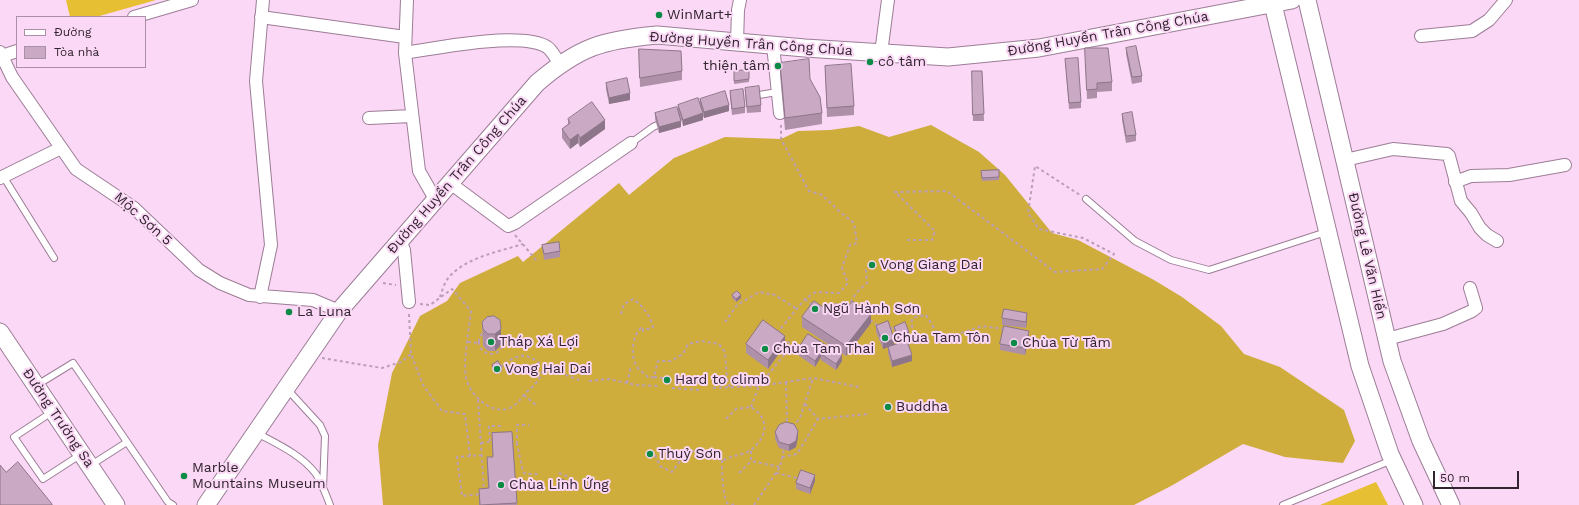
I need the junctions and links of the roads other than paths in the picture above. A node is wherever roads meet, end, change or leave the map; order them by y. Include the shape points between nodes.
1 (192, 0) edge
2 (262, 0) edge
3 (407, 0) edge
4 (740, 0) edge
5 (888, 0) edge
6 (1292, 0) edge
7 (1307, 0) edge
8 (1506, 0) edge
9 (1272, 2) edge
10 (137, 16) edge
11 (261, 17) junction
12 (1421, 36) dead end
13 (405, 37) junction
14 (737, 42) junction
15 (773, 45) junction
16 (16, 51) edge
17 (881, 52) junction
18 (405, 53) junction
19 (1, 54) edge
20 (560, 64) junction
21 (777, 92) junction
22 (749, 97) edge
23 (780, 113) road end
24 (412, 116) junction
25 (369, 118) dead end
26 (667, 121) edge
27 (631, 143) joint
28 (61, 148) junction
29 (1345, 160) junction
30 (1565, 165) dead end
31 (1, 177) edge
32 (1455, 182) junction
33 (450, 183) junction
34 (435, 199) junction
35 (1086, 199) road end
36 (1328, 232) junction
37 (400, 240) junction
38 (1497, 241) dead end
39 (54, 258) dead end
40 (1470, 288) dead end
41 (260, 297) junction
42 (409, 302) road end
43 (339, 311) junction
44 (0, 332) edge
45 (1387, 339) junction
46 (36, 385) junction
47 (287, 388) junction
48 (53, 411) junction
49 (256, 432) junction
50 (127, 442) junction
51 (86, 460) junction
52 (1393, 460) junction
53 (323, 488) junction
54 (116, 505) edge
55 (173, 505) edge
56 (206, 505) edge
57 (330, 505) edge
58 (1283, 505) edge
59 (1414, 505) edge
60 (1451, 505) edge

1 - 10 street
2 - 11 street
3 - 13 street
4 - 14 street
5 - 17 street
6 - 9 street, Đường Huyền Trân Công Chúa
7 - 29 street, Đường Lê Văn Hiến
8 - 12 street via 1489,20 1472,31
9 - 17 street, Đường Huyền Trân Công Chúa via 1039,48 948,57
9 - 36 street
11 - 13 street
11 - 41 street via 256,81 271,245
13 - 18 street
14 - 15 street, Đường Huyền Trân Công Chúa
14 - 20 street, Đường Huyền Trân Công Chúa via 657,35 633,37 596,45
15 - 17 street, Đường Huyền Trân Công Chúa
15 - 21 street
16 - 19 street
18 - 20 street via 477,42 529,40 548,47
18 - 24 street
19 - 28 street, Mộc Sơn 5 via 12,77
20 - 33 street, Đường Huyền Trân Công Chúa via 537,83
21 - 22 lane
21 - 23 street
24 - 25 street
24 - 34 street via 420,171
26 - 27 lane
27 - 33 street via 515,224 508,226
28 - 31 street
28 - 41 street, Mộc Sơn 5 via 81,173 134,208 199,270 238,291
29 - 32 street via 1393,148 1447,154
29 - 45 street, Đường Lê Văn Hiến
30 - 32 street via 1515,175 1471,176
31 - 39 lane
32 - 38 street via 1461,201 1480,228
33 - 34 street, Đường Huyền Trân Công Chúa
34 - 37 street, Đường Huyền Trân Công Chúa
35 - 36 lane via 1135,241 1171,260 1209,270
36 - 52 street via 1360,366
37 - 42 street via 404,250
37 - 43 street, Đường Huyền Trân Công Chúa
40 - 45 street via 1476,308 1472,311 1443,324
41 - 43 street, Mộc Sơn 5 via 314,300
43 - 47 street, Đường Huyền Trân Công Chúa
44 - 46 street, Đường Trường Sa
45 - 60 street, Đường Lê Văn Hiến via 1392,361 1421,441
46 - 48 street, Đường Trường Sa
46 - 50 lane via 73,363
47 - 49 street, Đường Huyền Trân Công Chúa
47 - 53 lane via 320,425 325,436
48 - 51 street, Đường Trường Sa
48 - 51 lane via 14,438 43,479
49 - 53 lane via 301,459 317,475
49 - 56 street, Đường Huyền Trân Công Chúa
50 - 51 lane
50 - 55 lane via 168,502
51 - 54 street, Đường Trường Sa
52 - 58 lane
52 - 59 street
53 - 57 lane

